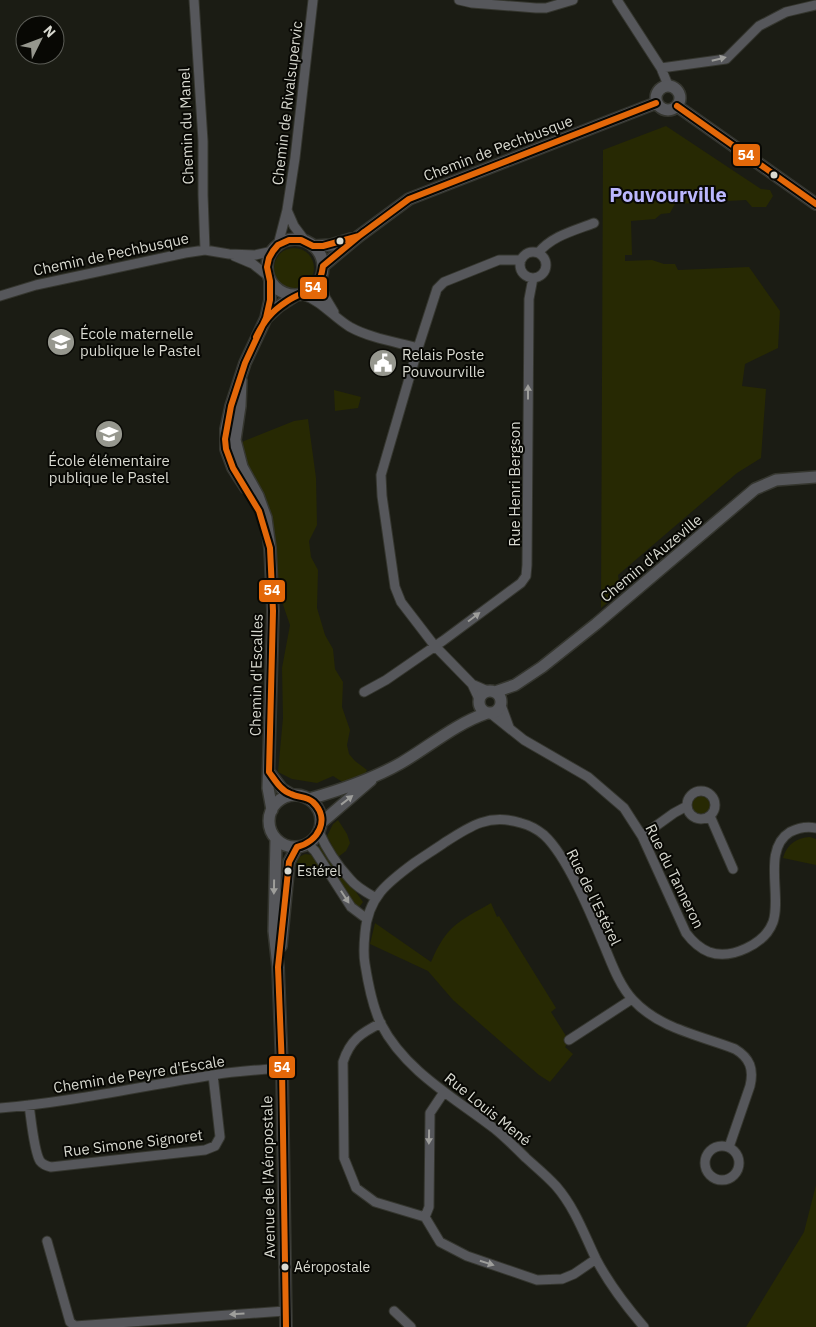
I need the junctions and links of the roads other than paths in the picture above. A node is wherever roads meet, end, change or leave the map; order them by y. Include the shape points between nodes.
1 (194, 0) edge
2 (313, 0) edge
3 (459, 0) edge
4 (573, 0) edge
5 (617, 0) edge
6 (816, 5) edge
7 (661, 68) junction
8 (668, 85) junction
9 (656, 103) junction
10 (677, 106) junction
11 (816, 204) edge
12 (287, 210) junction
13 (594, 223) dead end
14 (359, 236) junction
15 (310, 244) junction
16 (276, 248) junction
17 (205, 250) junction
18 (538, 253) junction
19 (229, 254) junction
20 (521, 260) junction
21 (323, 266) junction
22 (269, 278) junction
23 (533, 278) junction
24 (320, 279) junction
25 (299, 295) junction
26 (0, 296) edge
27 (336, 316) junction
28 (266, 318) junction
29 (418, 348) junction
30 (816, 477) edge
31 (434, 645) junction
32 (472, 684) junction
33 (515, 685) junction
34 (364, 692) dead end
35 (492, 692) junction
36 (479, 702) junction
37 (501, 703) junction
38 (489, 713) junction
39 (463, 722) junction
40 (509, 727) junction
41 (269, 772) junction
42 (374, 778) junction
43 (292, 796) junction
44 (309, 799) junction
45 (687, 806) junction
46 (272, 810) junction
47 (710, 816) junction
48 (320, 827) junction
49 (816, 828) edge
50 (642, 836) junction
51 (276, 838) junction
52 (302, 846) junction
53 (733, 868) dead end
54 (376, 898) junction
55 (366, 919) junction
56 (278, 967) junction
57 (632, 999) junction
58 (381, 1023) junction
59 (569, 1040) dead end
60 (282, 1068) junction
61 (213, 1075) junction
62 (444, 1092) junction
63 (29, 1105) junction
64 (0, 1108) edge
65 (729, 1148) dead end
66 (424, 1217) junction
67 (47, 1242) dead end
68 (596, 1259) junction
69 (286, 1310) junction
70 (394, 1311) dead end
71 (74, 1326) edge
72 (286, 1327) edge
73 (411, 1327) edge
74 (644, 1327) edge

1 - 17 street, Chemin du Manel via 204,141
2 - 12 street, Chemin de Rivalsupervic
3 - 4 street via 546,8
5 - 7 street
7 -> 6 street via 726,59 759,26 786,12
7 - 8 street
8 - 9 street via 656,92
8 - 10 street via 678,91 680,99
9 - 10 street via 664,110
9 - 14 street, Chemin de Pechbusque via 409,199
10 - 11 street
12 - 15 street via 294,226
12 - 16 street, Chemin de Rivalsupervic
13 - 18 street via 546,243
14 - 15 street, Chemin de Pechbusque via 330,245
14 - 21 street, Chemin de Pechbusque
15 - 16 street via 289,240
15 - 21 street via 322,259
16 - 19 street, Chemin de Pechbusque via 255,255
16 - 22 street via 269,258
17 - 19 street, Chemin de Pechbusque
17 - 26 street, Chemin de Pechbusque via 36,285
18 - 20 street via 526,254
18 - 23 street via 546,262 546,270
19 - 22 street, Chemin de Pechbusque via 253,264
20 - 23 street via 522,272
20 - 29 street via 499,260 444,282 437,289
21 - 24 street
22 - 25 street via 278,290
22 - 28 street, Chemin d'Escalles via 270,300
31 -> 23 street, Rue Henri Bergson via 521,583 526,576 529,299
24 - 25 street via 313,289
24 - 27 street via 325,297
25 - 27 street via 318,302
25 - 28 street, Chemin d'Escalles
27 - 29 street via 366,333
28 - 41 street, Chemin d'Escalles via 250,351 231,406 226,450 259,511 270,548 273,611
29 - 31 street via 381,475 382,496 395,587 401,602
30 - 33 street, Chemin d'Auzeville via 776,480 756,489 596,624
31 - 32 street
31 - 34 street
32 - 35 street
32 - 36 street
33 - 35 street, Chemin d'Auzeville
33 - 37 street, Chemin d'Auzeville
35 - 36 street, Chemin d'Auzeville via 484,693
35 - 37 street via 500,697
36 - 38 street via 482,710
36 - 39 street, Chemin d'Auzeville
37 - 38 street, Chemin d'Auzeville via 496,712
37 - 40 street
38 - 39 street, Chemin d'Auzeville
38 - 40 street, Rue du Tanneron
39 - 42 street, Chemin d'Auzeville
40 - 50 street, Rue du Tanneron via 524,740 606,790 624,808
41 - 43 street
41 - 46 street, Chemin d'Escalles
42 - 44 street, Chemin d'Auzeville
48 -> 42 street, Chemin d'Auzeville
43 - 44 street
43 - 46 street via 278,801
44 - 48 street via 317,807
45 - 47 street via 696,819
45 - 47 street via 694,793 707,793 715,802
45 - 50 street
46 - 51 street via 269,820
47 - 53 street
48 - 52 street via 314,839
48 - 54 street via 322,840 350,880
49 - 50 street, Rue du Tanneron via 793,830 778,845 774,917 768,931 741,950 722,954 703,949 686,933
51 - 52 street via 282,844
51 -> 56 street, Avenue de l'Aéropostale via 274,931
52 -> 55 street via 315,851 352,907
52 - 56 street, Avenue de l'Aéropostale via 290,862
54 - 55 street, Rue Louis Mené
54 - 57 street, Rue de l'Estérel via 385,886 415,862 470,826 495,819 520,822 543,835 559,855
55 - 58 street, Rue Louis Mené via 364,954 367,980
56 - 60 street, Avenue de l'Aéropostale
57 - 59 street
57 - 65 street, Rue de l'Estérel via 653,1018 735,1049 750,1063 750,1086
58 - 62 street, Rue Louis Mené via 409,1062
58 - 66 street via 354,1041 343,1062 344,1158 356,1188 375,1202
60 - 61 street, Chemin de Peyre d'Escale
60 - 69 street, Avenue de l'Aéropostale
61 - 63 street, Chemin de Peyre d'Escale
61 - 63 street, Rue Simone Signoret via 220,1137 215,1146 205,1150 45,1166 37,1153
62 -> 66 street via 430,1113 429,1206
62 - 68 street, Rue Louis Mené via 496,1130 554,1184 570,1202
63 - 64 street, Chemin de Peyre d'Escale
66 -> 68 street via 440,1242 467,1256 536,1280 562,1279
67 - 71 street via 70,1322
68 - 74 street, Rue Louis Mené via 618,1296
69 -> 71 street
69 - 72 street, Avenue de l'Aéropostale
70 - 73 street

